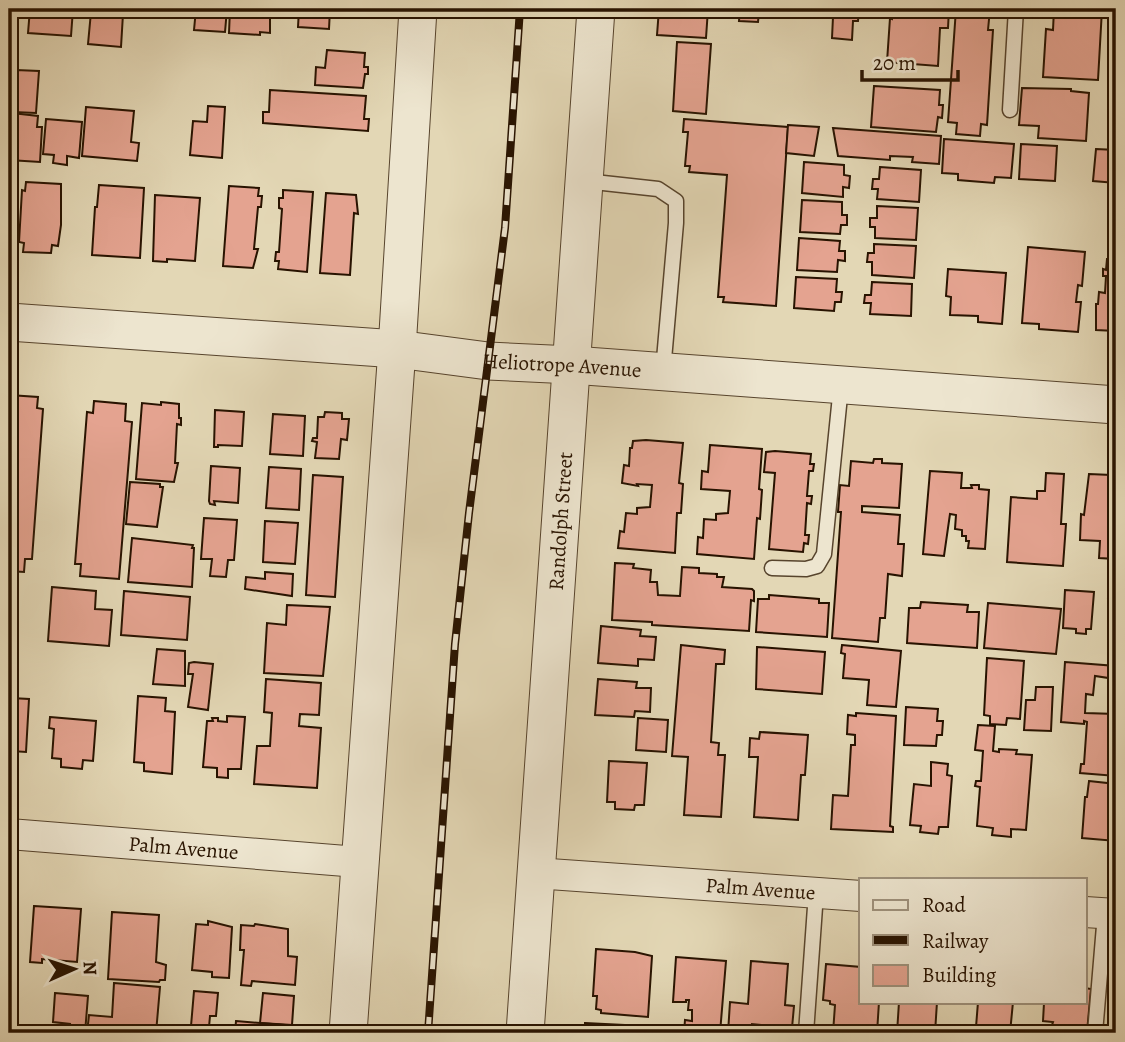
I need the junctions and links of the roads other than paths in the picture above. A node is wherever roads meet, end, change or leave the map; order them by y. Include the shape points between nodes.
1 (418, 9) edge
2 (596, 9) edge
3 (1016, 9) edge
4 (1010, 110) dead end
5 (585, 181) junction
6 (9, 323) edge
7 (397, 349) junction
8 (572, 365) junction
9 (663, 372) junction
10 (842, 385) junction
11 (1116, 405) edge
12 (772, 568) dead end
13 (9, 834) edge
14 (358, 862) junction
15 (535, 873) junction
16 (816, 893) junction
17 (859, 896) edge
18 (1102, 913) edge
19 (348, 1033) edge
20 (525, 1033) edge
21 (806, 1033) edge
22 (1095, 1033) edge

1 - 7 street
2 - 5 street, Randolph Street
3 - 4 lane
5 - 8 street, Randolph Street
5 - 9 lane via 658,190 676,201
6 - 7 street, Heliotrope Avenue
7 - 8 street, Heliotrope Avenue via 488,361
7 - 14 street
8 - 9 street, Heliotrope Avenue
8 - 15 street, Randolph Street
9 - 10 street, Heliotrope Avenue
10 - 11 street, Heliotrope Avenue
10 - 12 lane via 824,554 817,566 807,569
13 - 14 street, Palm Avenue
14 - 19 street
15 - 16 street, Palm Avenue
15 - 20 street, Randolph Street
16 - 17 street, Palm Avenue
16 - 21 lane
18 - 22 lane

